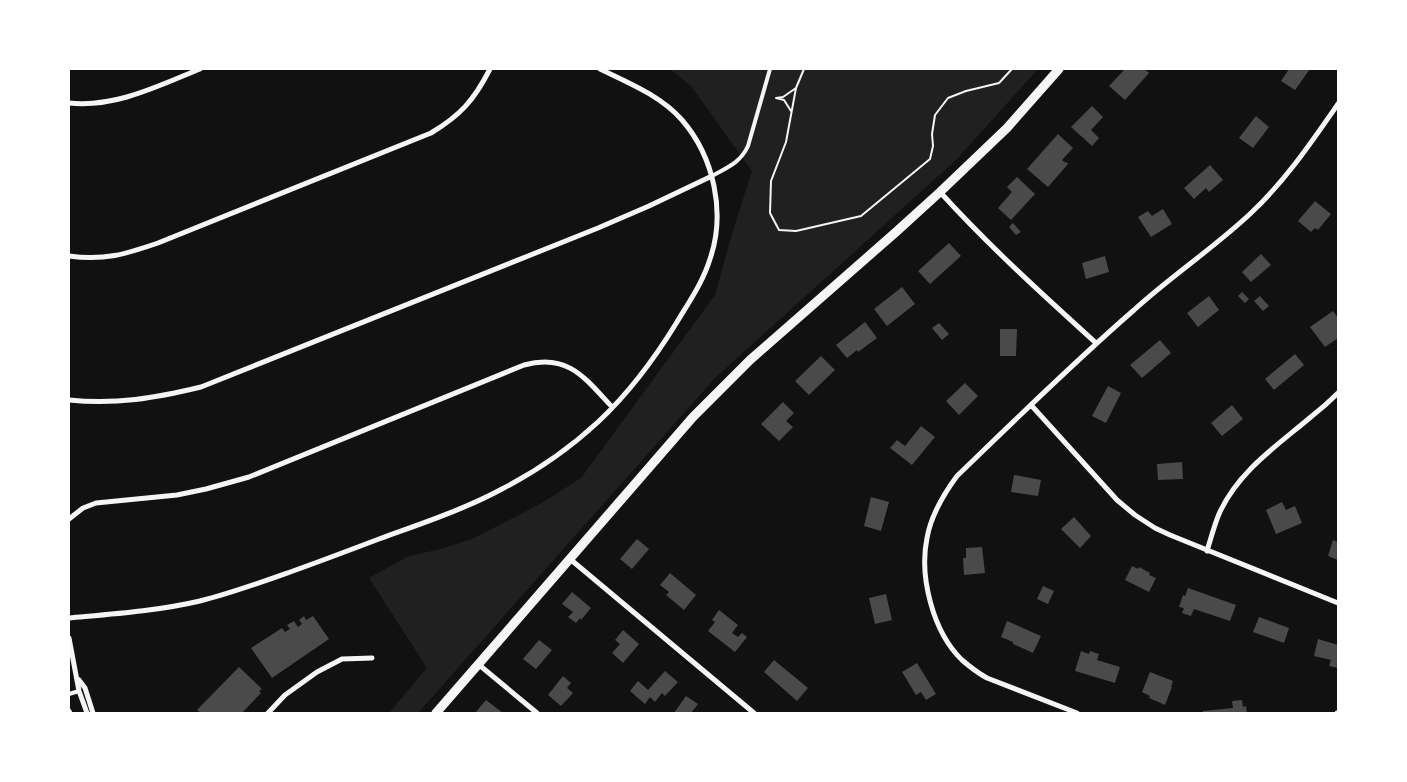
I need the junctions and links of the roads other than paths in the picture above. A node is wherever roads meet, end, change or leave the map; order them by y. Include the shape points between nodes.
1 (200, 69) edge
2 (490, 69) edge
3 (600, 69) edge
4 (770, 69) edge
5 (1059, 69) edge
6 (69, 103) edge
7 (1338, 104) edge
8 (712, 176) junction
9 (940, 192) junction
10 (69, 256) edge
11 (1096, 343) junction
12 (1338, 393) edge
13 (69, 400) edge
14 (1031, 405) junction
15 (612, 407) junction
16 (69, 519) edge
17 (1207, 551) junction
18 (570, 559) junction
19 (1338, 603) edge
20 (69, 618) edge
21 (69, 638) edge
22 (372, 658) dead end
23 (478, 664) junction
24 (77, 678) junction
25 (79, 691) junction
26 (69, 694) edge
27 (88, 713) edge
28 (94, 713) edge
29 (268, 713) edge
30 (436, 713) edge
31 (537, 713) edge
32 (754, 713) edge
33 (1077, 713) edge

1 - 6 street via 129,97 83,105
2 - 10 street via 476,94 460,112 431,133 158,243 113,257
3 - 8 street via 646,92 681,119 702,149
4 - 8 lane via 744,154 737,162
5 - 9 street via 1007,128
7 - 11 street via 1299,160 1251,213
8 - 13 street via 598,228 201,387 156,398 111,402
8 - 15 street via 717,207 716,231 704,274 652,360
9 - 11 street via 971,226
9 - 18 street via 750,360 693,417
11 - 14 street
12 - 17 street via 1248,472 1220,513
14 - 17 street via 1117,500 1135,515
14 - 33 street via 947,489 927,538 924,573 943,633 951,647 974,670
15 - 16 street via 572,368 557,363 534,362 249,477 176,495 96,503 82,508
15 - 20 street via 553,458 501,490 461,508 248,587 202,600 119,614
17 - 19 street
18 - 23 street
18 - 32 street
21 - 24 street
22 - 29 street via 342,659 285,695
23 - 30 street
23 - 31 street
24 - 25 street
24 - 28 street via 85,688
25 - 26 lane
25 - 27 street

